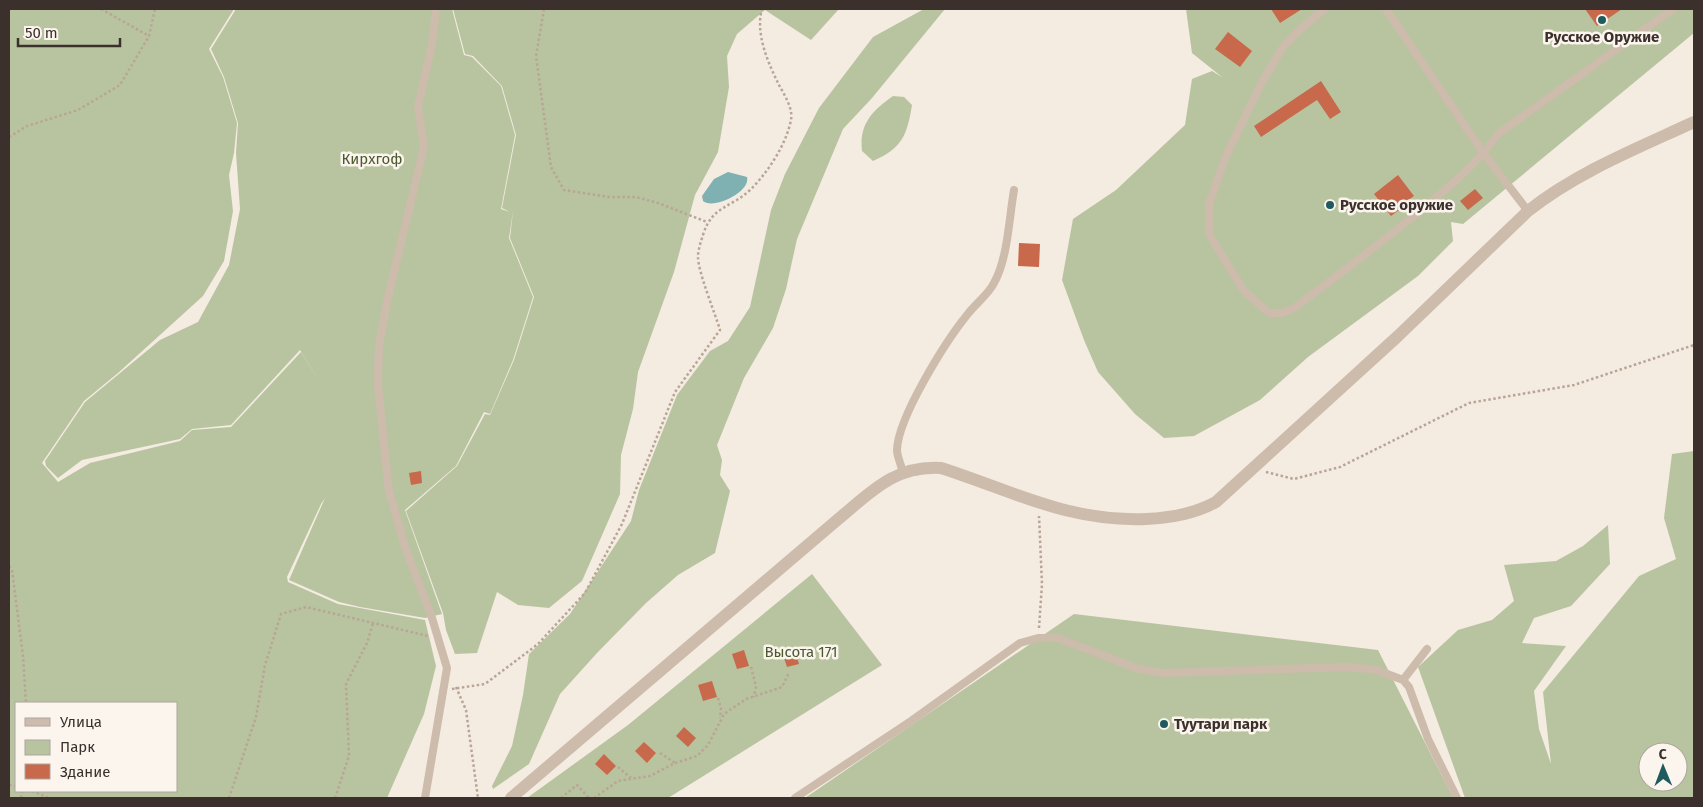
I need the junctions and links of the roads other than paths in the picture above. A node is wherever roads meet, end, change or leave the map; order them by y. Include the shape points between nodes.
1 (436, 9) edge
2 (1324, 9) edge
3 (1386, 9) edge
4 (1673, 9) edge
5 (1694, 122) edge
6 (1484, 154) junction
7 (1014, 190) dead end
8 (1528, 211) junction
9 (902, 472) junction
10 (1427, 649) dead end
11 (1403, 680) junction
12 (425, 798) edge
13 (511, 798) edge
14 (795, 798) edge
15 (1457, 798) edge

1 - 12 lane via 418,107 424,147 388,297 379,345 378,386 389,492 447,668
2 - 6 lane via 1283,47 1261,84 1226,156 1209,204 1209,234 1244,291 1262,308 1269,313 1282,313 1294,308 1445,192
3 - 6 lane
4 - 6 lane via 1498,134
5 - 8 street via 1601,166 1544,198
6 - 8 lane
7 - 9 lane via 1004,250 994,283 941,351 915,398 897,450
8 - 9 street via 1398,336 1216,502 1189,514 1163,519 1100,518 1074,514 941,468 923,467
9 - 13 street via 882,483 836,521
10 - 11 lane
11 - 14 lane via 1377,670 1348,667 1162,674 1136,668 1058,638 1038,638 1020,643
11 - 15 lane via 1409,687 1428,739

